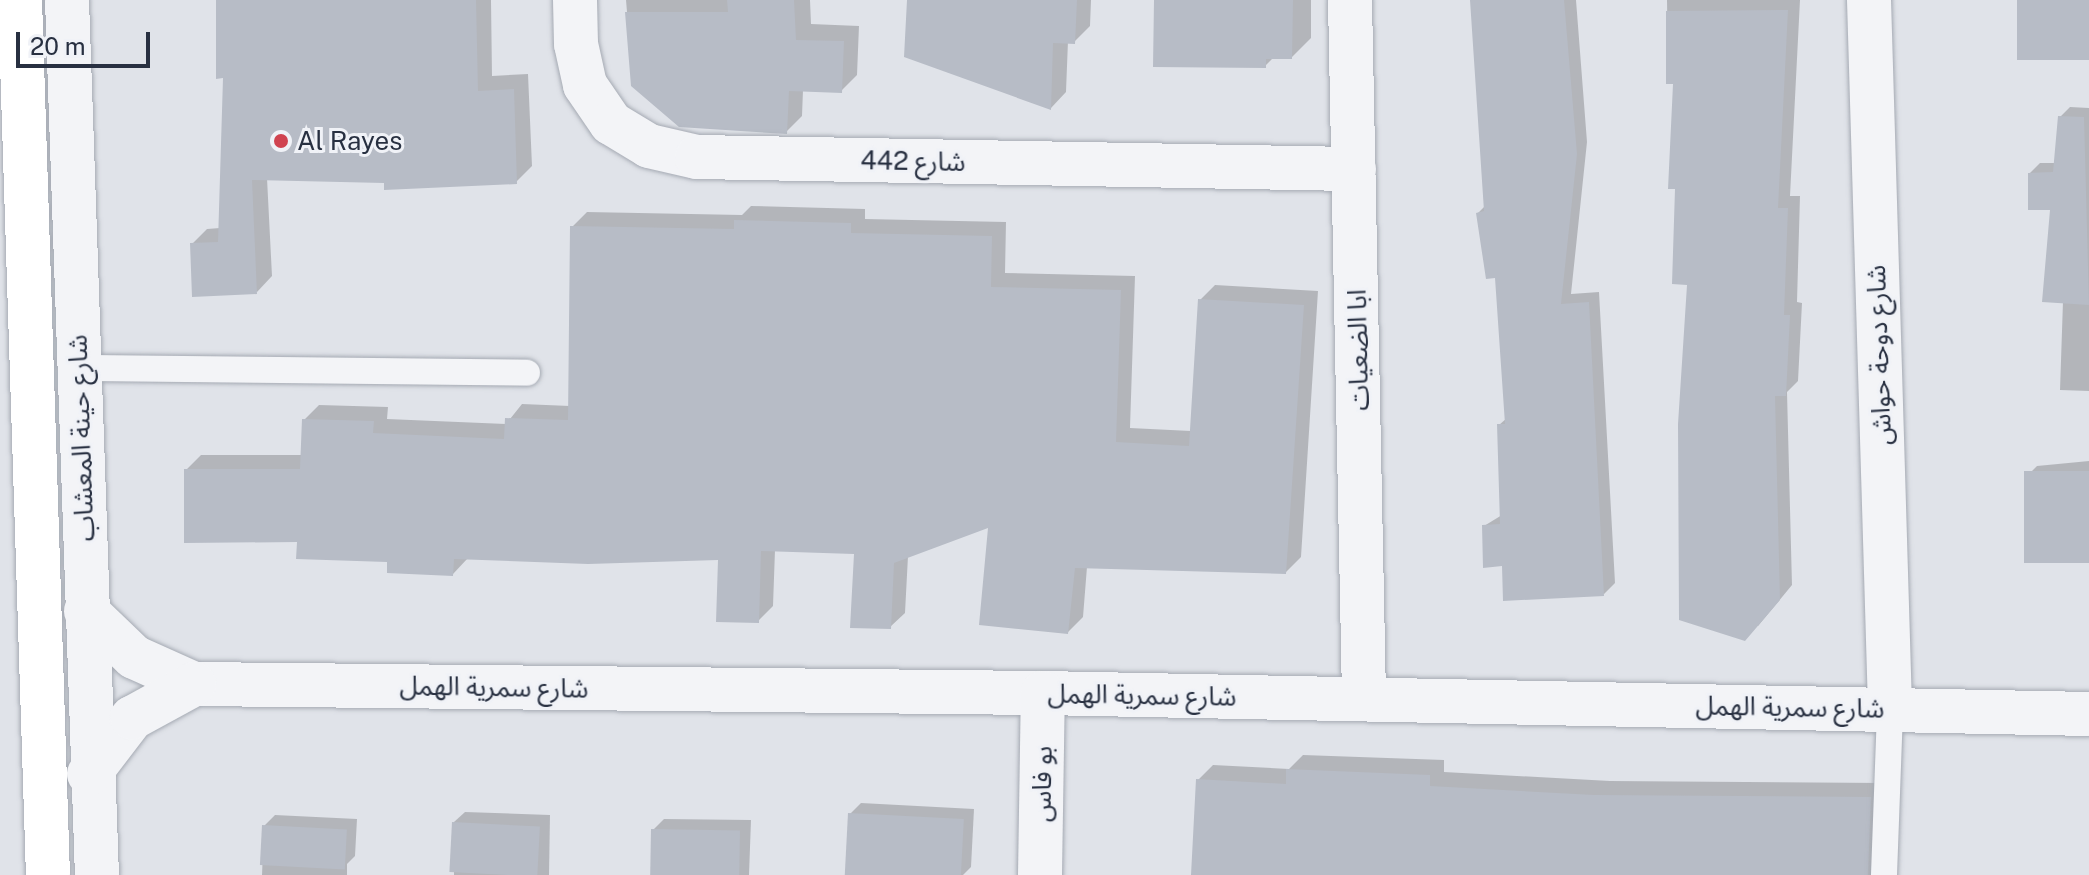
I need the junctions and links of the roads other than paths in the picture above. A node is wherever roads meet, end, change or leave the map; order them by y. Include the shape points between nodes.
1 (20, 0) edge
2 (67, 0) edge
3 (575, 0) edge
4 (1350, 0) edge
5 (1869, 0) edge
6 (1354, 169) junction
7 (79, 368) junction
8 (527, 373) dead end
9 (86, 611) junction
10 (194, 684) junction
11 (1043, 693) junction
12 (1364, 699) junction
13 (1890, 709) junction
14 (2089, 714) edge
15 (89, 774) junction
16 (48, 875) edge
17 (97, 875) edge
18 (1040, 875) edge
19 (1884, 875) edge

1 - 16 street, شارع حينة المعشاب
2 - 7 street, شارع حينة المعشاب
3 - 6 street, شارع 442 via 576,44 585,85 611,123 649,146 697,157
4 - 6 street, ابا الضعيات
5 - 13 street, شارع دوحة حواش
6 - 12 street, ابا الضعيات
7 - 8 lane
7 - 9 street, شارع حينة المعشاب
9 - 10 street, شارع سمرية الهمل via 134,657
9 - 15 street, شارع حينة المعشاب
10 - 11 street, شارع سمرية الهمل
10 - 15 street, شارع سمرية الهمل via 132,718
11 - 12 street, شارع سمرية الهمل
11 - 18 street, بو فاس
12 - 13 street, شارع سمرية الهمل
13 - 14 street, شارع سمرية الهمل
13 - 19 lane
15 - 17 street, شارع حينة المعشاب

